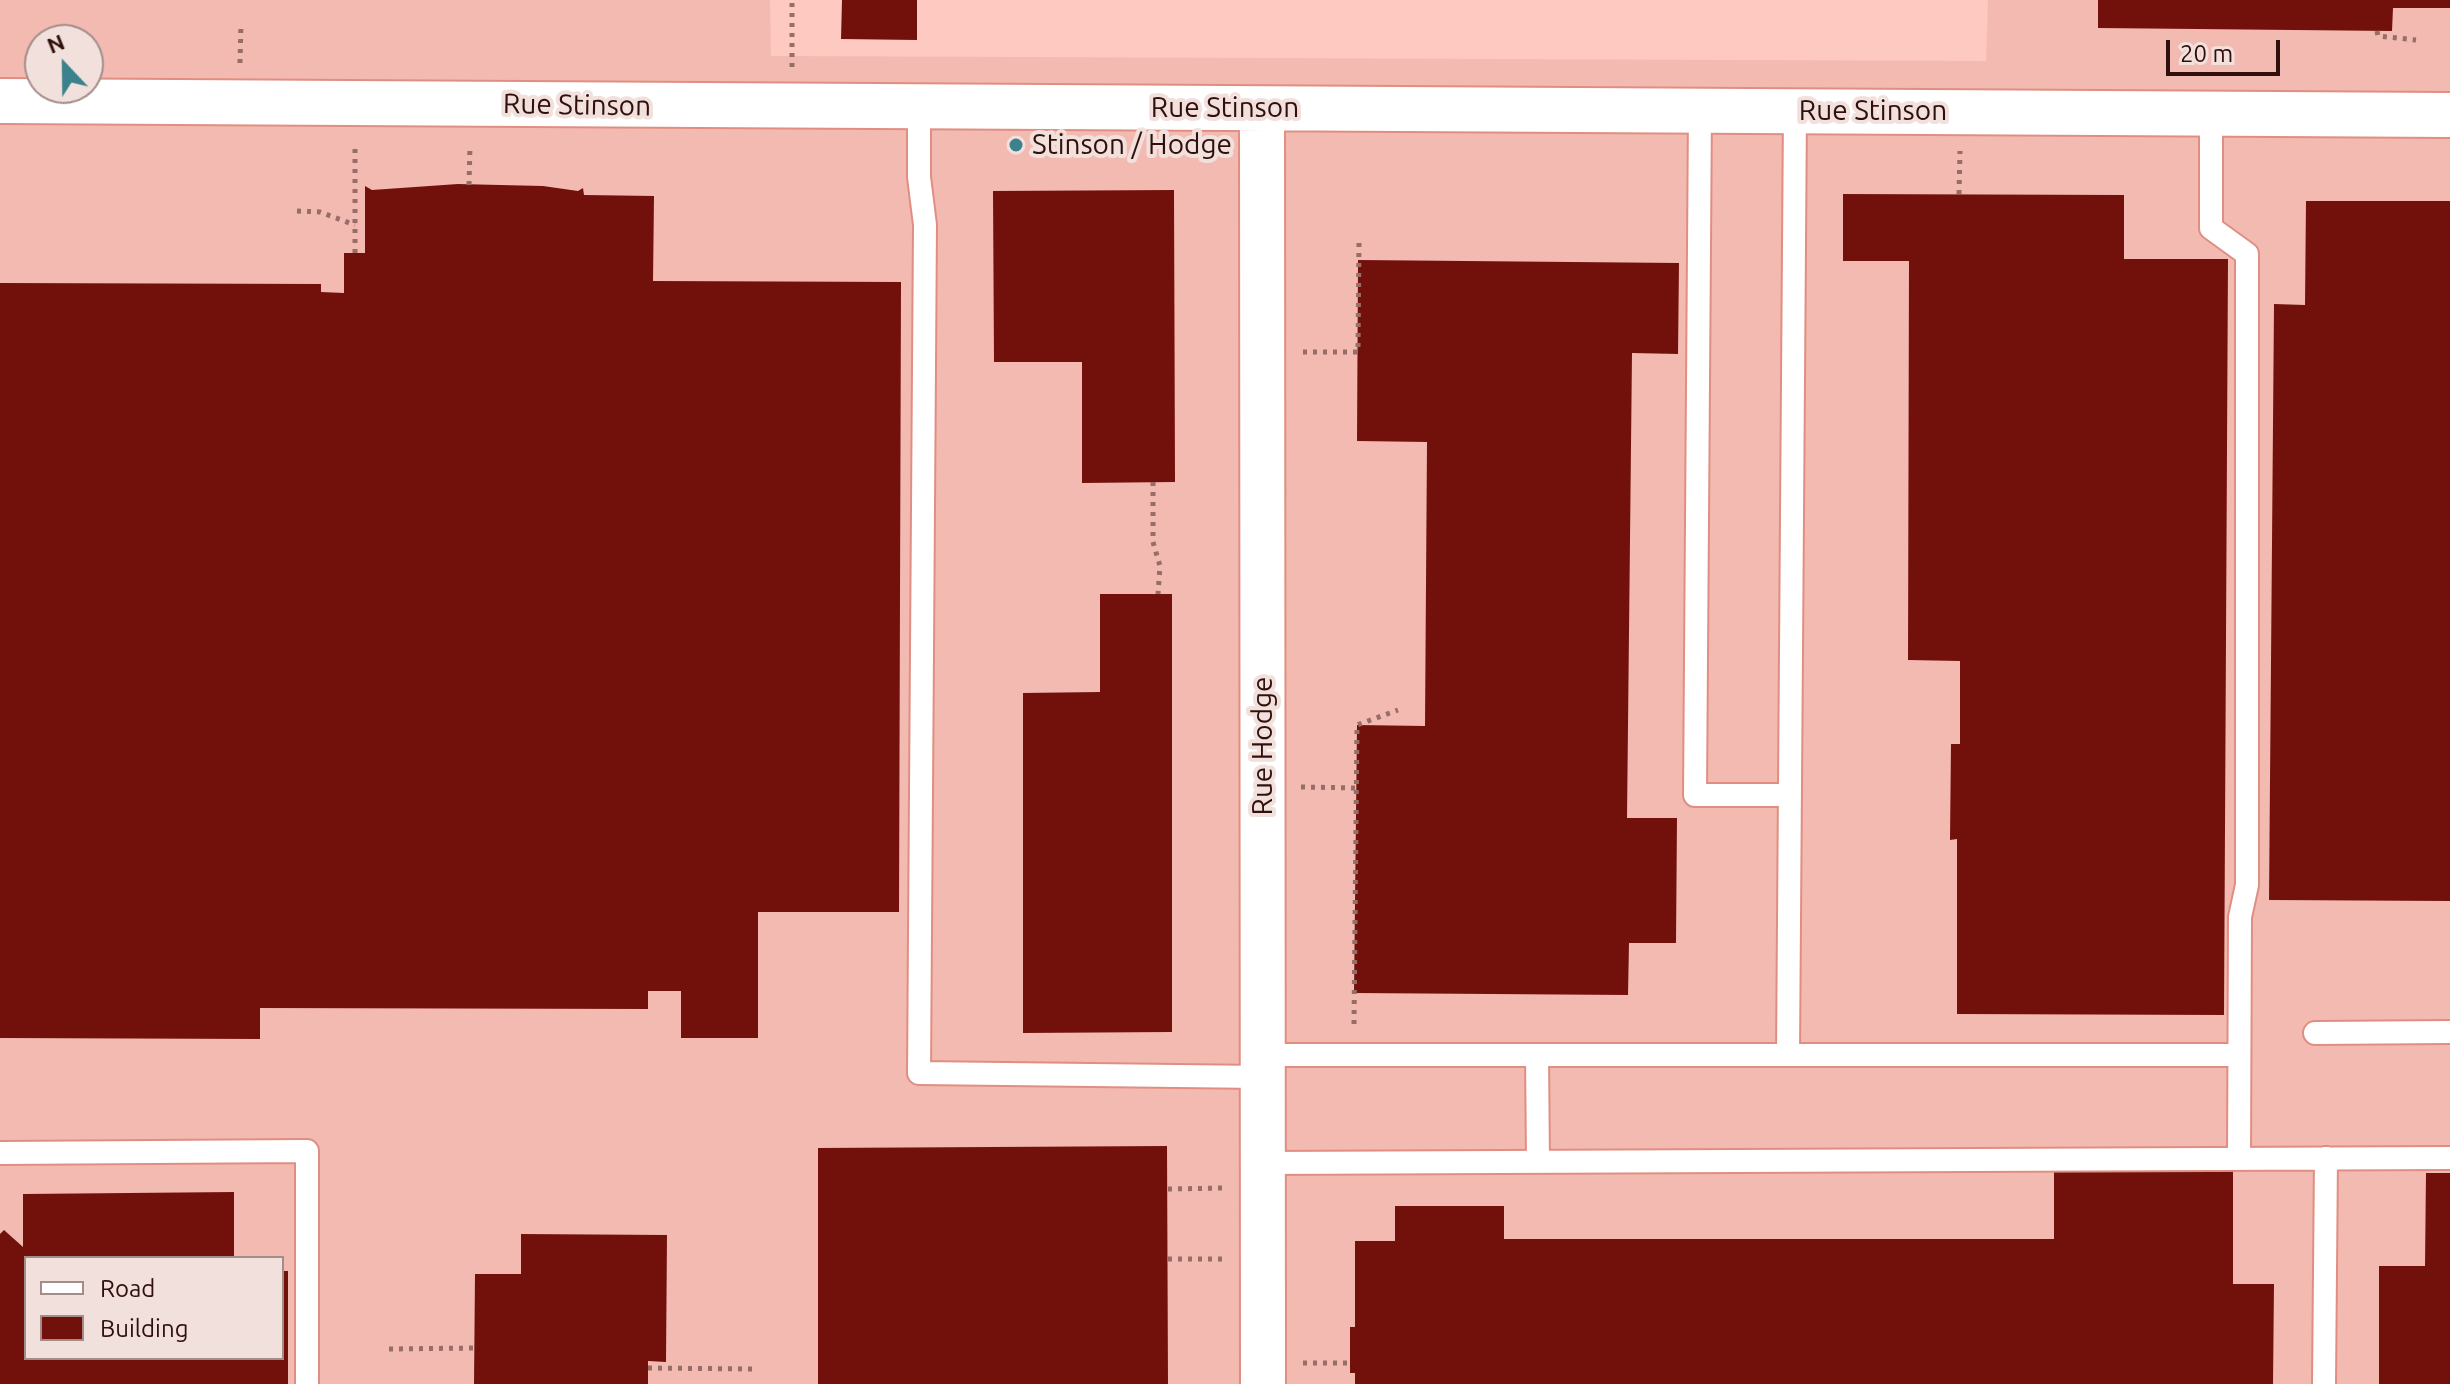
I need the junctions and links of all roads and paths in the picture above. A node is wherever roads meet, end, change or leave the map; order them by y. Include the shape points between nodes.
1 (792, 0) edge
2 (241, 23) dead end
3 (2377, 31) dead end
4 (2416, 40) dead end
5 (240, 64) dead end
6 (0, 101) edge
7 (791, 107) junction
8 (919, 108) junction
9 (1262, 109) junction
10 (1700, 110) junction
11 (1795, 110) junction
12 (2211, 113) junction
13 (2450, 115) edge
14 (355, 143) dead end
15 (470, 144) dead end
16 (1960, 151) dead end
17 (469, 185) dead end
18 (1959, 194) dead end
19 (297, 211) dead end
20 (355, 225) junction
21 (1359, 240) dead end
22 (355, 253) dead end
23 (1298, 352) dead end
24 (1153, 482) dead end
25 (1158, 594) dead end
26 (1398, 710) dead end
27 (1297, 787) dead end
28 (1356, 788) junction
29 (1790, 795) junction
30 (1354, 993) dead end
31 (2450, 1032) edge
32 (2315, 1033) dead end
33 (1537, 1055) junction
34 (1788, 1055) junction
35 (2239, 1055) junction
36 (1263, 1066) junction
37 (0, 1153) edge
38 (2239, 1158) junction
39 (2326, 1158) junction
40 (2450, 1158) edge
41 (1538, 1162) junction
42 (1263, 1163) junction
43 (1226, 1188) dead end
44 (1168, 1189) dead end
45 (1168, 1259) dead end
46 (1226, 1259) dead end
47 (474, 1348) dead end
48 (389, 1349) dead end
49 (1350, 1363) dead end
50 (648, 1368) dead end
51 (752, 1369) dead end
52 (1279, 1374) edge
53 (307, 1384) edge
54 (2324, 1384) edge

1 - 7 path
2 - 5 path
3 - 4 path via 2378,36
6 - 7 street, Rue Stinson
7 - 8 street, Rue Stinson
8 - 9 street, Rue Stinson
8 - 36 lane via 925,241 919,1073
9 - 10 street, Rue Stinson
9 - 36 street, Rue Hodge
10 - 11 street, Rue Stinson
10 - 29 lane via 1695,795
11 - 12 street, Rue Stinson
11 - 29 lane
12 - 13 street, Rue Stinson
12 - 35 lane via 2211,228 2247,254 2247,885 2240,917
14 - 20 path
15 - 17 path
16 - 18 path
19 - 20 path via 320,212
20 - 22 path
21 - 23 path via 1358,352
24 - 25 path
26 - 28 path via 1357,725
27 - 28 path
28 - 30 path
29 - 34 lane
31 - 32 lane
33 - 34 lane
33 - 36 lane
33 - 41 lane
34 - 35 lane
35 - 38 lane
36 - 42 street, Rue Hodge
37 - 53 lane via 307,1151
38 - 39 lane
38 - 41 lane
39 - 40 lane
39 - 54 lane
41 - 42 lane
42 - 52 street, Rue Hodge
43 - 44 path
45 - 46 path
47 - 48 path
49 - 52 path
50 - 51 path

